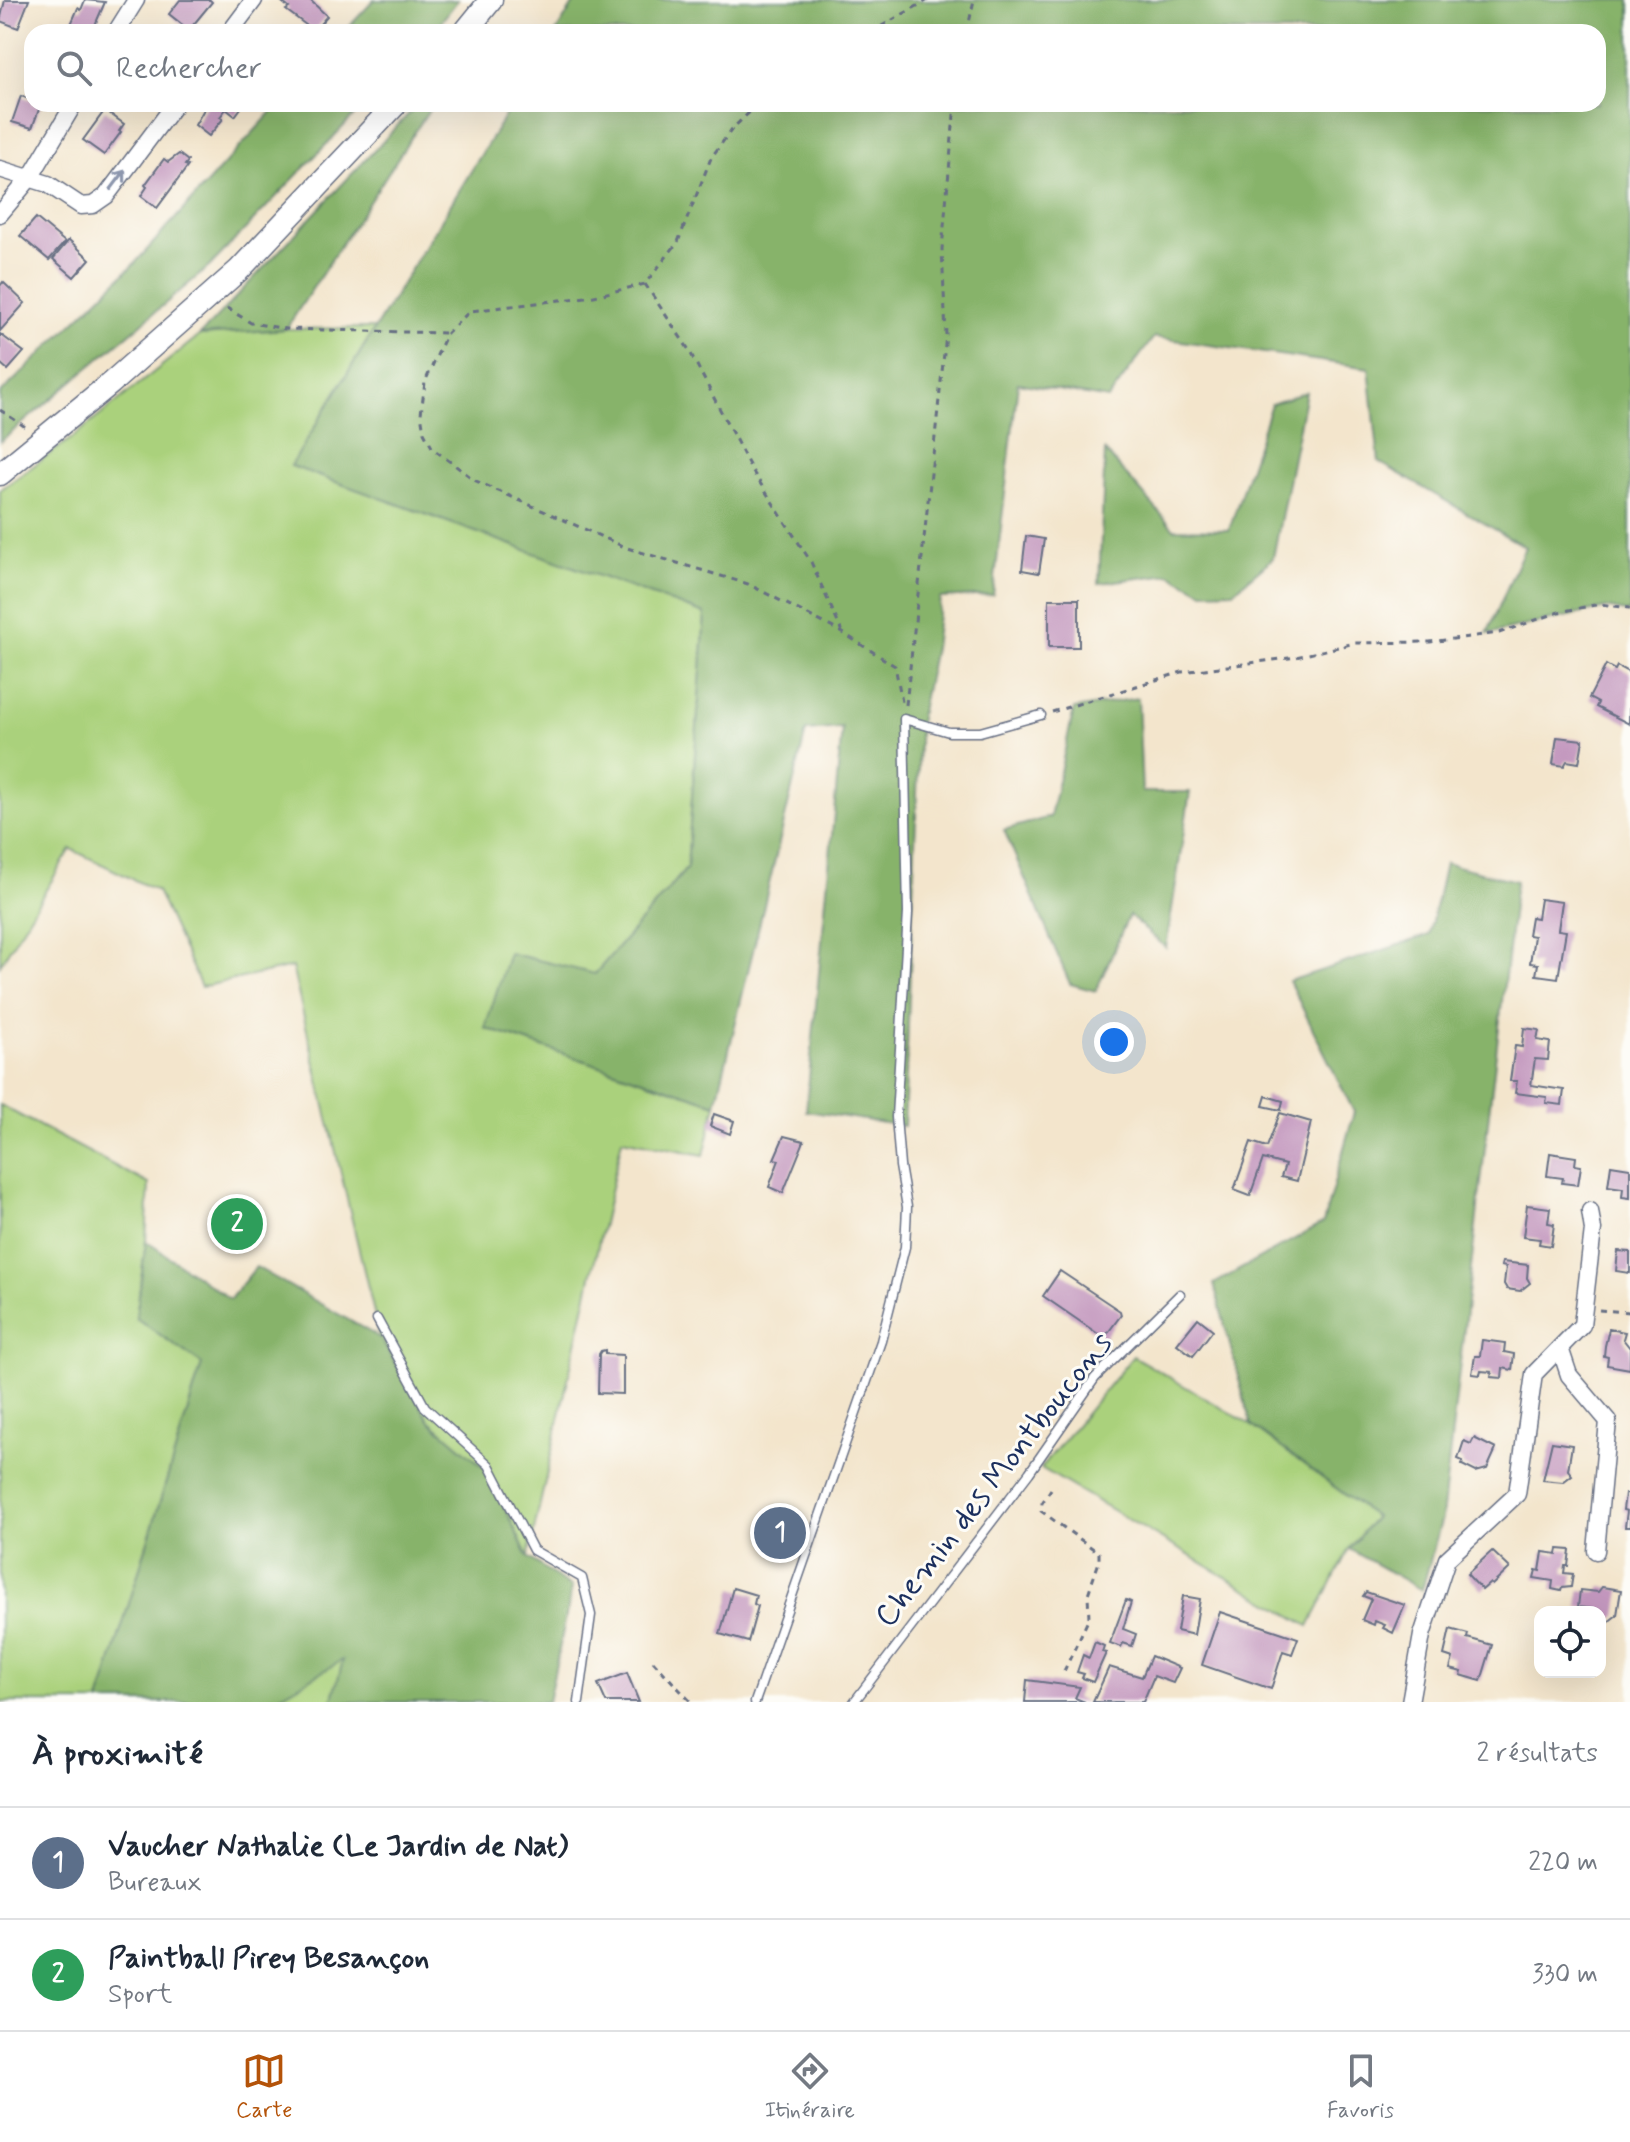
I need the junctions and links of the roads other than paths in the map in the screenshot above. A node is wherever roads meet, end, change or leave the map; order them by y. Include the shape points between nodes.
1 (136, 0) edge
2 (254, 0) edge
3 (491, 0) edge
4 (121, 24) edge
5 (236, 24) edge
6 (472, 24) edge
7 (69, 112) edge
8 (169, 112) edge
9 (388, 112) edge
10 (0, 169) edge
11 (30, 178) junction
12 (0, 214) edge
13 (0, 474) edge
14 (1041, 715) road end
15 (1590, 1211) dead end
16 (1180, 1294) dead end
17 (377, 1319) dead end
18 (1560, 1348) junction
19 (1596, 1551) dead end
20 (579, 1702) edge
21 (755, 1702) edge
22 (854, 1702) edge
23 (1410, 1702) edge

1 - 4 street
2 - 5 street
3 - 6 main road
7 - 11 street
11 -> 8 street via 81,206 93,205 106,196
9 - 13 main road via 239,270
10 - 11 street
11 - 12 street
14 - 21 lane via 980,732 949,732 904,719 908,913 896,1117 907,1207 905,1247 881,1341
15 - 18 street via 1593,1230 1582,1325
16 - 22 lane, Chemin des Montboucons via 1095,1378
17 - 20 lane via 425,1407 489,1465 533,1550 582,1578 591,1615
18 - 19 street via 1569,1375 1608,1421
18 - 23 street via 1534,1374 1517,1494 1447,1559 1422,1635

